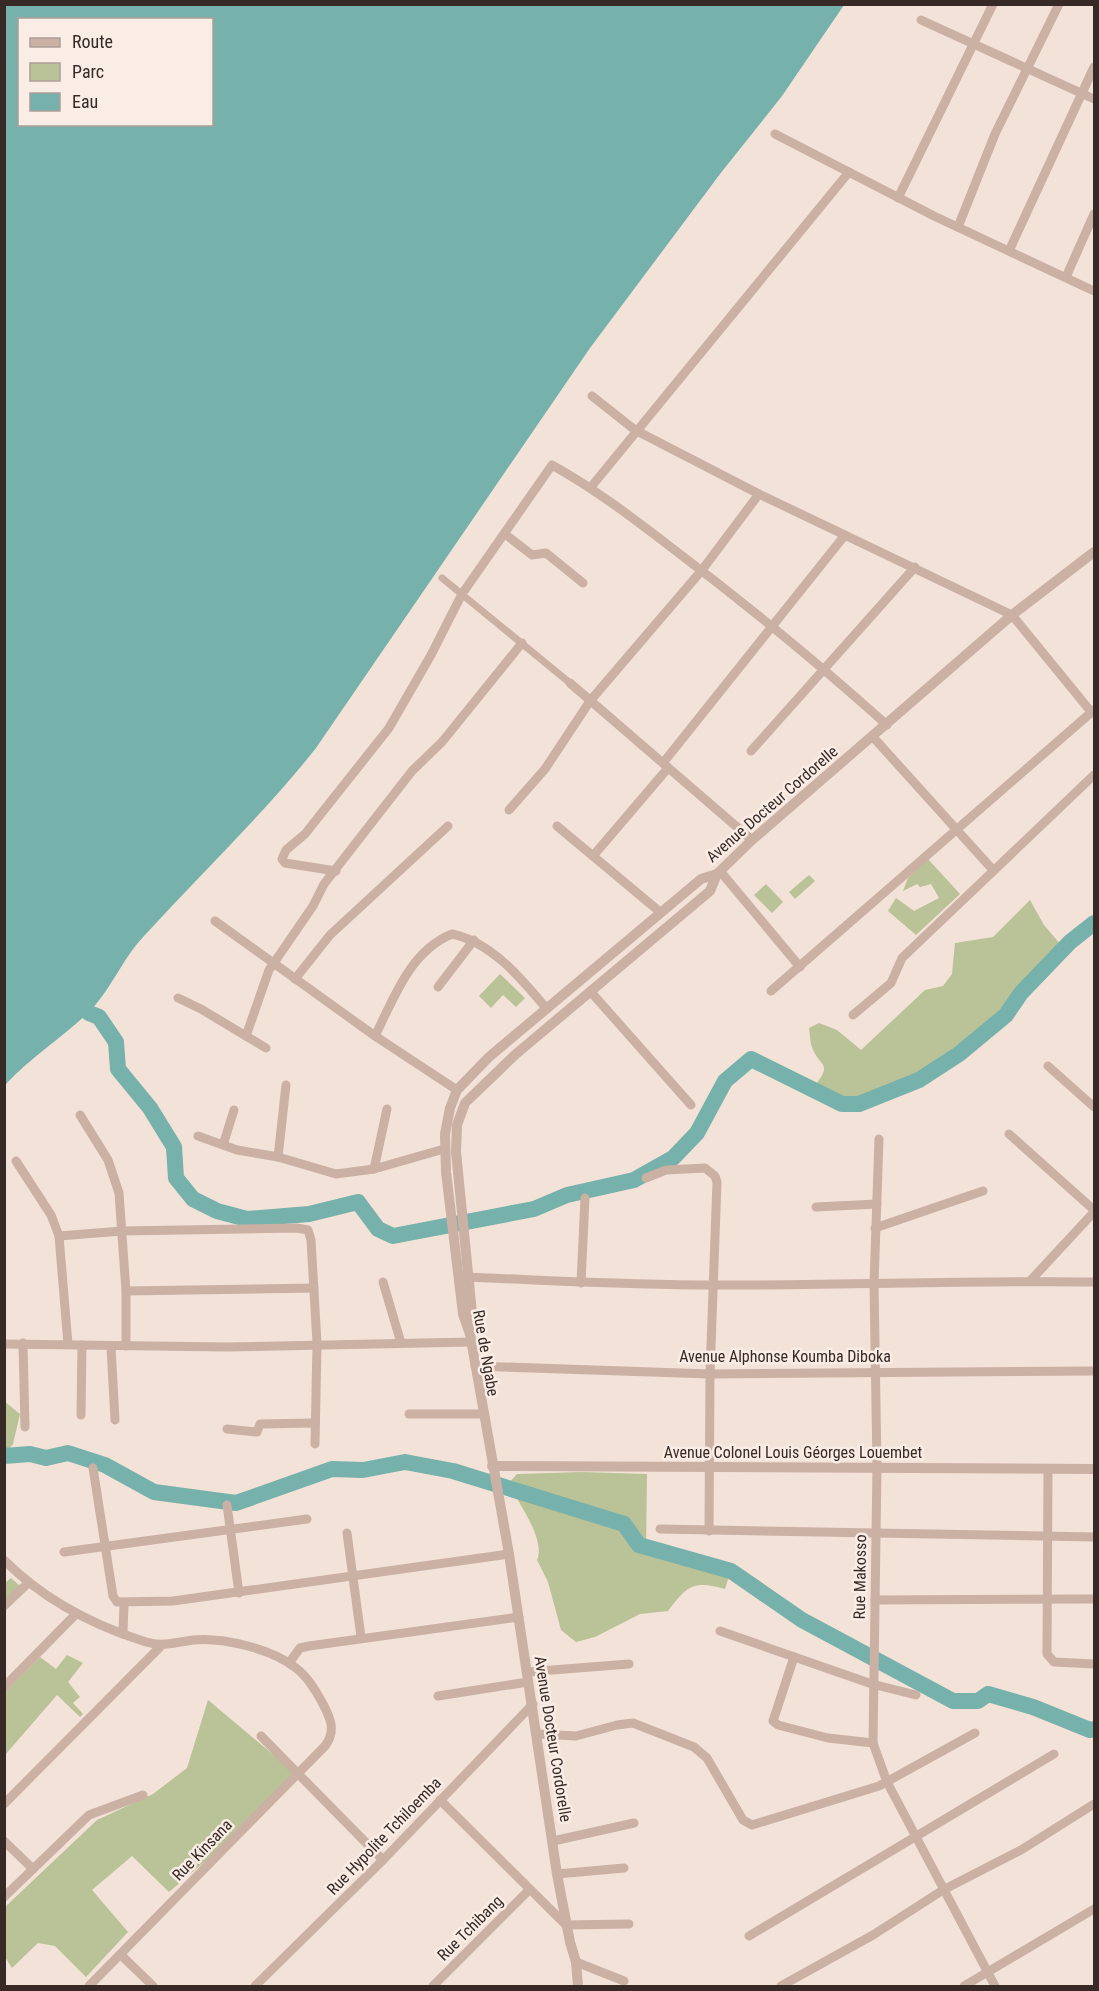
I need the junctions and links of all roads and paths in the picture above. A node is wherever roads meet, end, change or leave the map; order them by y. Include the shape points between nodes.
1 (993, 4) edge
2 (1059, 4) edge
3 (921, 20) dead end
4 (975, 43) junction
5 (1095, 67) edge
6 (1028, 69) junction
7 (1081, 93) junction
8 (1095, 99) edge
9 (775, 134) dead end
10 (849, 172) junction
11 (898, 198) junction
12 (1095, 214) edge
13 (958, 227) junction
14 (1009, 251) junction
15 (1066, 277) junction
16 (1095, 291) edge
17 (592, 396) dead end
18 (635, 430) junction
19 (591, 487) junction
20 (759, 494) junction
21 (505, 534) junction
22 (845, 535) junction
23 (1095, 552) edge
24 (915, 567) junction
25 (702, 570) junction
26 (442, 578) dead end
27 (584, 583) dead end
28 (462, 594) junction
29 (1012, 615) junction
30 (772, 626) junction
31 (522, 643) junction
32 (824, 669) junction
33 (570, 683) joint
34 (590, 701) junction
35 (1093, 712) edge
36 (887, 725) junction
37 (873, 736) junction
38 (752, 751) dead end
39 (665, 766) junction
40 (1095, 775) edge
41 (509, 810) dead end
42 (448, 826) dead end
43 (557, 826) dead end
44 (959, 830) junction
45 (752, 840) junction
46 (593, 856) junction
47 (336, 870) junction
48 (993, 870) junction
49 (719, 873) junction
50 (660, 912) junction
51 (214, 921) dead end
52 (474, 940) junction
53 (274, 963) junction
54 (800, 967) junction
55 (295, 979) junction
56 (438, 987) dead end
57 (590, 991) junction
58 (771, 991) dead end
59 (178, 999) dead end
60 (546, 1008) junction
61 (853, 1015) dead end
62 (246, 1036) junction
63 (375, 1036) junction
64 (266, 1048) dead end
65 (1048, 1066) dead end
66 (286, 1085) dead end
67 (457, 1090) junction
68 (691, 1105) dead end
69 (1095, 1107) edge
70 (387, 1109) dead end
71 (234, 1110) dead end
72 (80, 1115) dead end
73 (1009, 1134) dead end
74 (198, 1137) dead end
75 (879, 1139) dead end
76 (223, 1145) junction
77 (444, 1149) junction
78 (278, 1157) junction
79 (16, 1161) dead end
80 (374, 1169) junction
81 (646, 1178) dead end
82 (983, 1191) dead end
83 (585, 1198) dead end
84 (877, 1204) junction
85 (816, 1207) dead end
86 (1095, 1211) edge
87 (456, 1213) junction
88 (875, 1228) junction
89 (122, 1231) junction
90 (59, 1236) junction
91 (463, 1277) junction
92 (1031, 1280) junction
93 (383, 1282) dead end
94 (1095, 1282) edge
95 (581, 1283) junction
96 (874, 1284) junction
97 (713, 1286) junction
98 (314, 1288) junction
99 (126, 1291) junction
100 (470, 1338) junction
101 (317, 1343) junction
102 (401, 1343) junction
103 (4, 1344) edge
104 (23, 1344) junction
105 (68, 1344) junction
106 (82, 1345) junction
107 (126, 1346) junction
108 (111, 1347) junction
109 (475, 1366) junction
110 (875, 1371) junction
111 (1095, 1371) edge
112 (710, 1374) junction
113 (410, 1414) dead end
114 (482, 1414) junction
115 (81, 1415) dead end
116 (115, 1420) dead end
117 (314, 1423) junction
118 (25, 1427) dead end
119 (227, 1429) dead end
120 (315, 1444) dead end
121 (709, 1466) junction
122 (877, 1467) junction
123 (93, 1468) dead end
124 (1048, 1469) junction
125 (1095, 1469) edge
126 (493, 1470) junction
127 (497, 1497) joint
128 (227, 1505) dead end
129 (307, 1519) dead end
130 (231, 1527) junction
131 (660, 1529) dead end
132 (709, 1531) junction
133 (347, 1533) dead end
134 (876, 1534) junction
135 (1095, 1537) edge
136 (1047, 1538) junction
137 (105, 1545) junction
138 (64, 1551) dead end
139 (509, 1554) junction
140 (4, 1560) edge
141 (351, 1574) junction
142 (27, 1584) junction
143 (239, 1593) junction
144 (1047, 1598) junction
145 (1095, 1599) edge
146 (875, 1600) junction
147 (124, 1604) junction
148 (4, 1606) edge
149 (75, 1614) junction
150 (519, 1617) junction
151 (720, 1631) dead end
152 (123, 1634) junction
153 (361, 1637) junction
154 (160, 1647) junction
155 (794, 1658) junction
156 (289, 1663) junction
157 (629, 1664) dead end
158 (1095, 1664) edge
159 (528, 1677) junction
160 (872, 1684) junction
161 (4, 1687) edge
162 (916, 1695) dead end
163 (438, 1696) dead end
164 (533, 1704) junction
165 (975, 1733) dead end
166 (537, 1734) junction
167 (261, 1736) dead end
168 (873, 1743) junction
169 (1054, 1754) dead end
170 (298, 1774) junction
171 (887, 1782) junction
172 (143, 1796) dead end
173 (440, 1800) junction
174 (4, 1804) edge
175 (1095, 1804) edge
176 (634, 1823) dead end
177 (915, 1837) junction
178 (4, 1841) edge
179 (553, 1841) junction
180 (383, 1860) junction
181 (624, 1868) dead end
182 (33, 1869) junction
183 (557, 1874) junction
184 (529, 1890) junction
185 (943, 1890) junction
186 (4, 1897) edge
187 (1095, 1909) edge
188 (629, 1924) dead end
189 (566, 1925) junction
190 (749, 1936) dead end
191 (121, 1955) junction
192 (576, 1962) junction
193 (988, 1972) junction
194 (624, 1981) dead end
195 (89, 1986) edge
196 (153, 1986) edge
197 (255, 1986) edge
198 (433, 1986) edge
199 (578, 1986) edge
200 (781, 1986) edge
201 (964, 1986) edge
202 (995, 1986) edge

1 - 4 street
2 - 6 street
3 - 4 street
4 - 6 street
4 - 11 street
5 - 7 street
6 - 7 street
6 - 13 street via 990,145
7 - 8 street
7 - 14 street
9 - 10 street
10 - 11 street
10 - 18 street
11 - 13 street
12 - 15 street
13 - 14 street
14 - 15 street
15 - 16 street
17 - 18 street
18 - 19 street
18 - 20 street
19 - 21 street via 552,465
19 - 25 street
20 - 22 street
20 - 25 street
21 - 27 street via 532,555 546,553
21 - 28 street
22 - 24 street
22 - 30 street
23 - 29 street, Avenue Docteur Cordorelle
24 - 29 street
24 - 32 street
25 - 30 street
25 - 34 street
26 - 28 street
28 - 31 street
28 - 47 street via 389,728 305,834 283,854 285,863
29 - 35 street
29 - 36 street, Avenue Docteur Cordorelle
30 - 32 street
30 - 39 street
31 - 33 street
31 - 47 street via 442,742 412,771
32 - 36 street
32 - 38 street
33 - 34 street
34 - 39 street
34 - 41 street via 545,769
35 - 44 street
36 - 37 street, Avenue Docteur Cordorelle
37 - 44 street
37 - 45 street, Avenue Docteur Cordorelle
39 - 45 street
39 - 46 street
40 - 48 street
42 - 55 street via 330,935
43 - 46 street
44 - 48 street
44 - 54 street
45 - 49 street, Avenue Docteur Cordorelle
46 - 50 street
47 - 53 street
48 - 61 street via 902,958 883,992
49 - 50 street, Avenue Docteur Cordorelle via 701,879
49 - 54 street
49 - 57 street via 710,891
50 - 60 street, Avenue Docteur Cordorelle
51 - 53 street
52 - 56 street
52 - 60 street via 523,981
52 - 63 street via 452,934 418,957
53 - 55 street
53 - 62 street
54 - 58 street
55 - 63 street
57 - 68 street
57 - 87 street via 465,1103 455,1138
59 - 62 street
60 - 67 street, Avenue Docteur Cordorelle
62 - 64 street
63 - 67 street
65 - 69 street
66 - 78 street
67 - 77 street, Avenue Docteur Cordorelle via 447,1120
70 - 80 street
71 - 76 street
72 - 89 street via 115,1178
73 - 86 street
74 - 76 street
75 - 84 street, Rue Makosso
76 - 78 street
77 - 80 street
77 - 87 street, Avenue Docteur Cordorelle
78 - 80 street via 336,1174
79 - 90 street via 51,1215
81 - 97 street via 666,1170 705,1168 715,1176
82 - 88 street
83 - 95 street
84 - 85 street
84 - 88 street, Rue Makosso
86 - 92 street
87 - 91 street, Rue de Ngabe
88 - 96 street, Rue Makosso
89 - 90 street
89 - 98 street via 303,1228 308,1230 311,1240
89 - 99 street
90 - 105 street
91 - 95 street
91 - 100 street, Rue de Ngabe
92 - 94 street
92 - 96 street
93 - 102 street
95 - 97 street
96 - 97 street
96 - 110 street, Rue Makosso
97 - 112 street
98 - 99 street
98 - 101 street
99 - 107 street
100 - 102 street
100 - 109 street, Rue de Ngabe
101 - 102 street
101 - 107 street
101 - 117 street
103 - 104 street
104 - 105 street
104 - 118 street
105 - 106 street
106 - 108 street
106 - 115 street
107 - 108 street
108 - 116 street
109 - 112 street, Avenue Alphonse Koumba Diboka
109 - 114 street, Rue de Ngabe
110 - 111 street, Avenue Alphonse Koumba Diboka
110 - 112 street, Avenue Alphonse Koumba Diboka
110 - 122 street, Rue Makosso
112 - 121 street
113 - 114 street
114 - 126 street, Rue de Ngabe
117 - 119 street via 260,1424 257,1432
117 - 120 street
121 - 122 street, Avenue Colonel Louis Géorges Louembet
121 - 126 street, Avenue Colonel Louis Géorges Louembet
121 - 132 street
122 - 124 street, Avenue Colonel Louis Géorges Louembet
122 - 134 street, Rue Makosso
123 - 137 street
124 - 125 street, Avenue Colonel Louis Géorges Louembet
124 - 136 street
126 - 127 street, Rue de Ngabe
127 - 139 street, Avenue Docteur Cordorelle
128 - 130 street
129 - 130 street
130 - 137 street
130 - 143 street
131 - 132 street
132 - 134 street
133 - 141 street
134 - 136 street
134 - 146 street, Rue Makosso
135 - 136 street
136 - 144 street
137 - 138 street
137 - 147 street via 113,1596
139 - 141 street
139 - 150 street, Avenue Docteur Cordorelle
140 - 142 street
141 - 143 street
141 - 153 street
142 - 148 street
142 - 149 street
143 - 147 street
144 - 145 street
144 - 146 street
144 - 158 street via 1049,1659
146 - 160 street, Rue Makosso
147 - 152 street
149 - 152 street
149 - 161 street
150 - 153 street
150 - 159 street, Avenue Docteur Cordorelle
151 - 155 street
152 - 154 street
153 - 156 street via 300,1648
154 - 156 street via 194,1640 229,1641
154 - 174 street
155 - 160 street
155 - 168 street via 773,1721 828,1738
156 - 170 street, Rue Kinsana via 317,1693 333,1732
157 - 159 street
159 - 163 street
159 - 164 street, Avenue Docteur Cordorelle
160 - 162 street
160 - 168 street, Rue Makosso
164 - 166 street, Avenue Docteur Cordorelle
164 - 173 street, Rue Hypolite Tchiloemba
165 - 171 street
166 - 171 street via 576,1736 633,1723 694,1747 707,1758 743,1820 752,1825
166 - 179 street, Avenue Docteur Cordorelle
167 - 170 street
168 - 171 street, Rue Makosso
169 - 177 street
170 - 180 street
170 - 191 street, Rue Kinsana
171 - 177 street, Rue Makosso
172 - 182 street via 89,1815
173 - 180 street, Rue Hypolite Tchiloemba
173 - 184 street
175 - 185 street via 1021,1850
176 - 179 street
177 - 185 street, Rue Makosso
177 - 190 street
178 - 182 street
179 - 183 street, Avenue Docteur Cordorelle
180 - 197 street, Rue Hypolite Tchiloemba
181 - 183 street
182 - 186 street
183 - 189 street, Avenue Docteur Cordorelle
184 - 189 street
184 - 198 street, Rue Tchibang
185 - 193 street, Rue Makosso
185 - 200 street via 873,1935
187 - 193 street
188 - 189 street
189 - 192 street, Avenue Docteur Cordorelle
191 - 195 street, Rue Kinsana
191 - 196 street
192 - 194 street
192 - 199 street, Avenue Docteur Cordorelle
193 - 201 street
193 - 202 street, Rue Makosso

